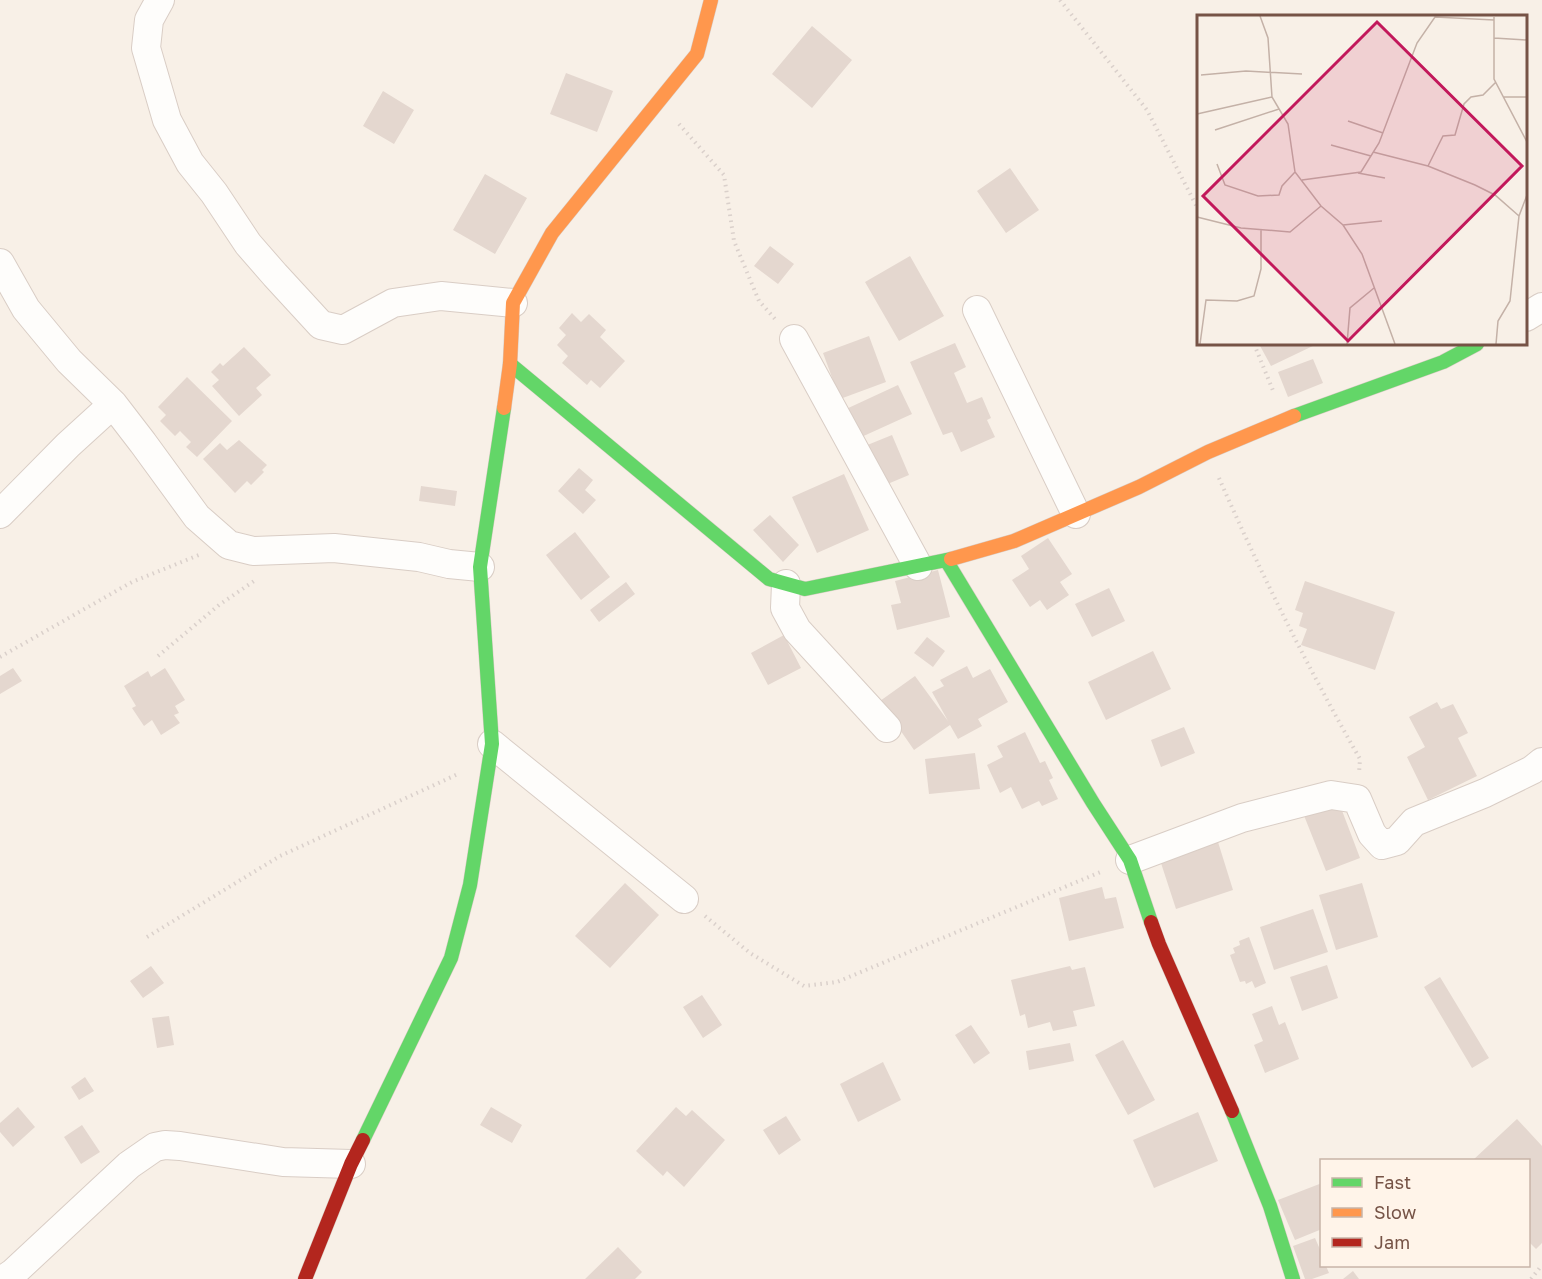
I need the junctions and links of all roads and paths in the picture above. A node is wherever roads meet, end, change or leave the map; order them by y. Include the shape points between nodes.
1 (160, 0) edge
2 (711, 0) edge
3 (1060, 0) edge
4 (659, 101) junction
5 (1197, 206) edge
6 (0, 263) edge
7 (513, 303) junction
8 (1542, 308) edge
9 (976, 310) dead end
10 (1527, 316) edge
11 (794, 339) joint
12 (1254, 345) edge
13 (1475, 345) edge
14 (510, 364) junction
15 (112, 404) junction
16 (1285, 419) junction
17 (1208, 453) junction
18 (0, 514) edge
19 (1076, 514) junction
20 (229, 545) junction
21 (946, 560) junction
22 (918, 566) junction
23 (480, 567) junction
24 (261, 577) dead end
25 (786, 584) junction
26 (158, 656) dead end
27 (0, 657) edge
28 (887, 728) dead end
29 (492, 744) junction
30 (1542, 762) edge
31 (1357, 799) junction
32 (1130, 860) junction
33 (684, 899) joint
34 (147, 937) dead end
35 (351, 1164) junction
36 (1542, 1265) edge
37 (4, 1279) edge
38 (306, 1279) edge
39 (1293, 1279) edge
40 (1531, 1279) edge

1 - 7 street via 149,20 146,48 167,120 190,163 248,244 321,325 343,330 393,303 441,296
2 - 4 street via 697,54
3 - 5 path via 1146,110
4 - 7 street via 552,233
4 - 11 path via 724,175 734,241 759,301
6 - 15 street via 26,309 69,361
7 - 14 street
8 - 10 street
9 - 19 street
11 - 22 street
12 - 16 path
13 - 16 street via 1443,362
14 - 23 street
14 - 25 street via 769,579
15 - 18 street
15 - 20 street via 197,517
16 - 17 street
17 - 19 street
17 - 31 path via 1274,598 1360,759
19 - 21 street via 1014,541
20 - 23 street via 253,551 334,548
20 - 27 path via 132,582
21 - 22 street
21 - 32 street
22 - 25 street via 805,589
23 - 29 street
24 - 26 path via 219,605
25 - 28 street via 785,608 797,630
29 - 33 street
29 - 34 path via 458,774 280,856
29 - 35 street via 470,885 451,958
30 - 31 street via 1485,793 1414,822 1397,841 1382,845 1372,834
31 - 32 street via 1331,795 1242,818
32 - 33 path via 837,982 804,986 750,953
32 - 39 street via 1160,944 1250,1152
35 - 37 street via 283,1162 180,1146 155,1148 129,1165
35 - 38 street
36 - 40 path

